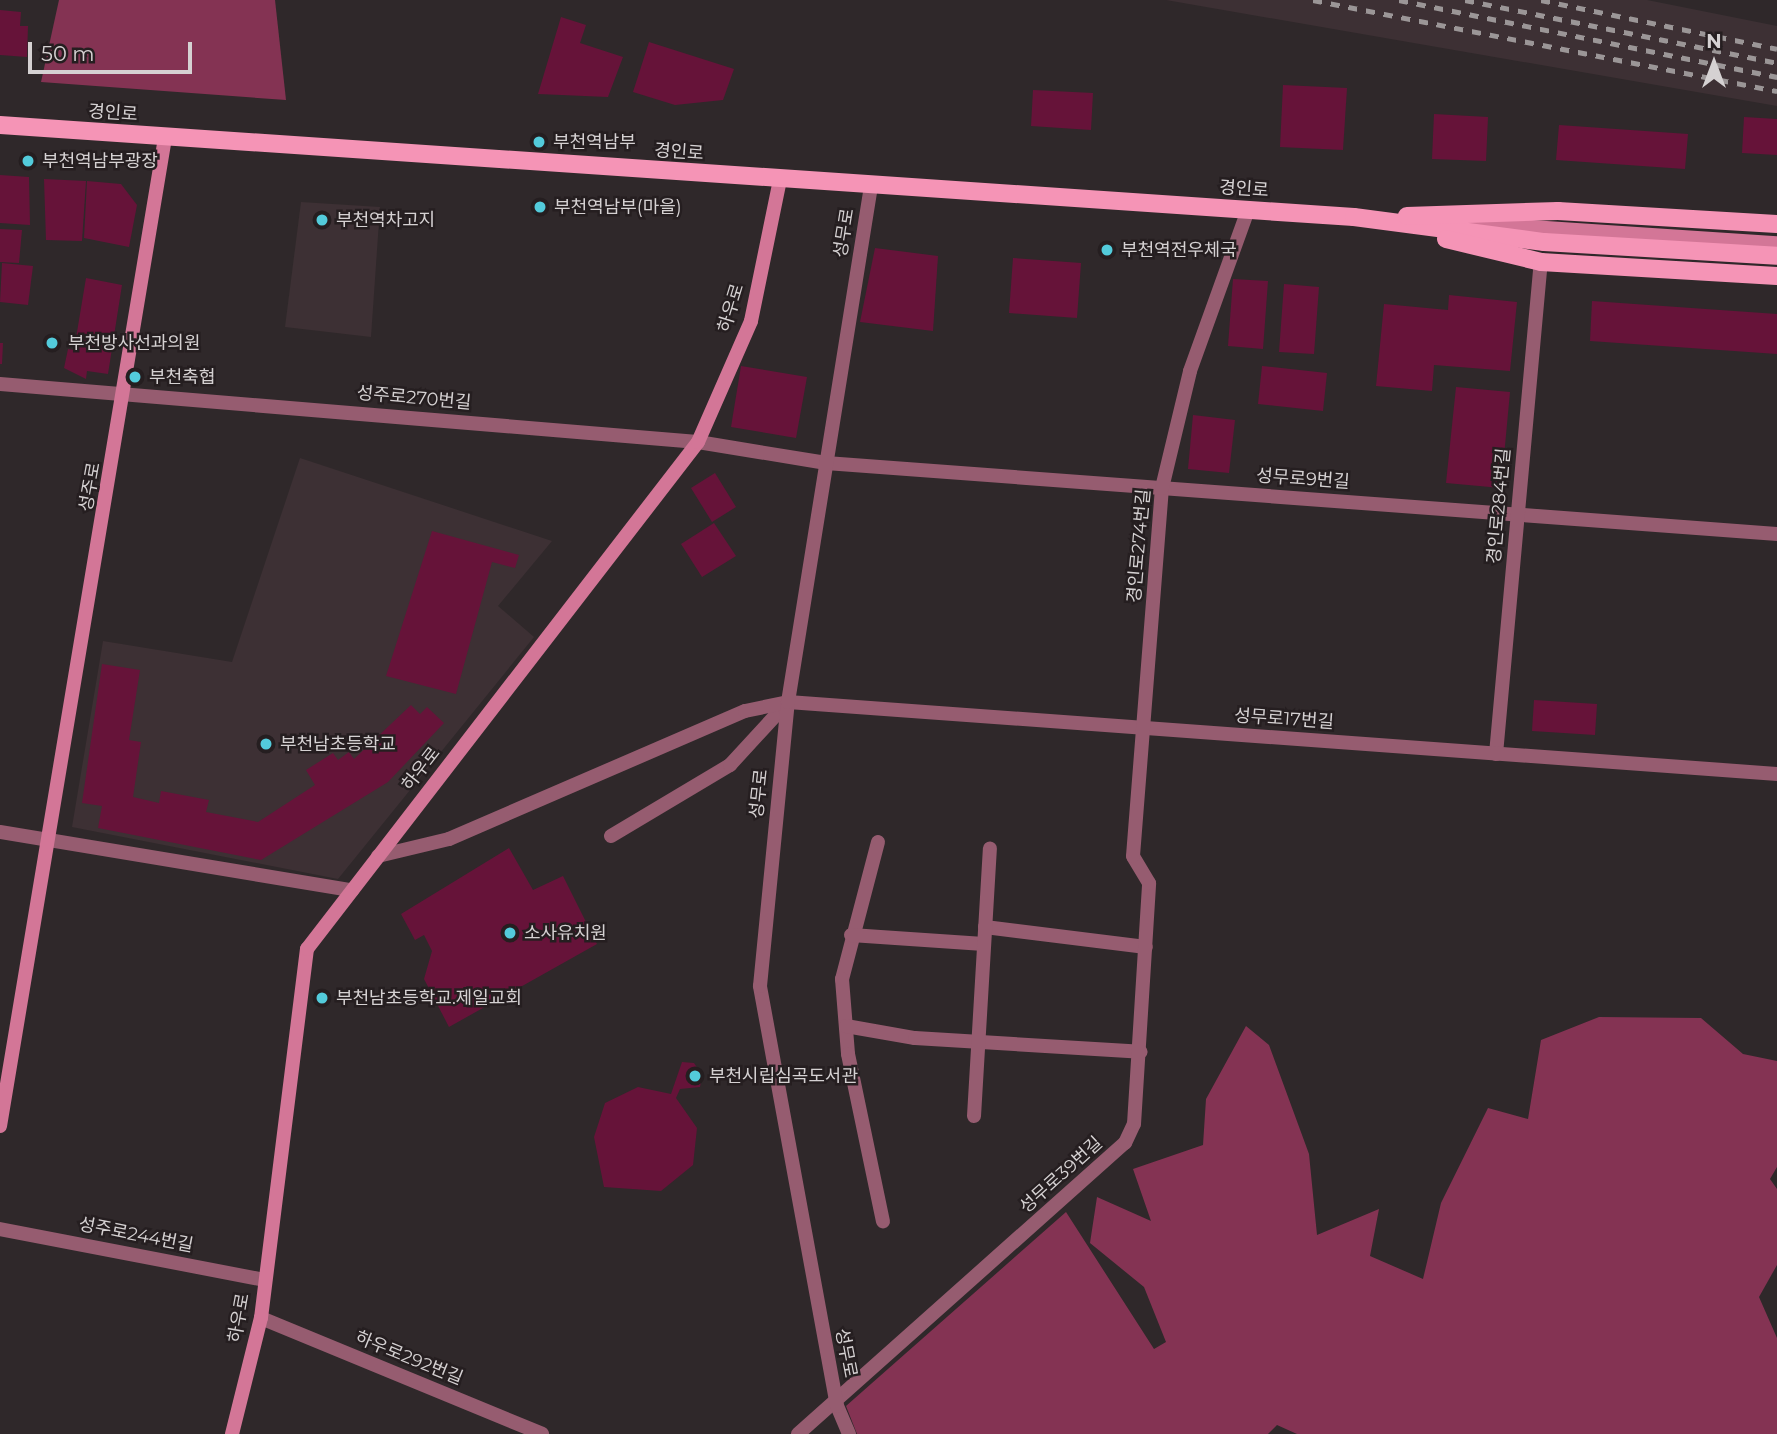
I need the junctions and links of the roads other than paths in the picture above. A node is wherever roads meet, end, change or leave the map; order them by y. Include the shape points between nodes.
1 (0, 125) edge
2 (165, 138) junction
3 (780, 180) junction
4 (871, 186) junction
5 (1248, 210) junction
6 (1354, 217) junction
7 (1777, 224) edge
8 (1777, 243) edge
9 (1777, 256) edge
10 (1541, 262) junction
11 (1777, 276) edge
12 (0, 384) edge
13 (126, 391) junction
14 (698, 442) junction
15 (826, 463) junction
16 (1162, 488) junction
17 (1517, 514) junction
18 (1777, 534) edge
19 (788, 702) junction
20 (1144, 728) junction
21 (1496, 754) junction
22 (1777, 774) edge
23 (0, 832) edge
24 (611, 836) dead end
25 (49, 842) junction
26 (878, 842) dead end
27 (990, 848) dead end
28 (378, 856) junction
29 (1133, 856) joint
30 (352, 890) junction
31 (985, 928) junction
32 (851, 935) junction
33 (985, 944) junction
34 (1146, 947) junction
35 (845, 1026) junction
36 (978, 1042) junction
37 (1141, 1052) junction
38 (974, 1116) dead end
39 (0, 1126) edge
40 (883, 1220) dead end
41 (0, 1229) edge
42 (265, 1280) junction
43 (261, 1318) junction
44 (836, 1406) junction
45 (232, 1434) edge
46 (542, 1434) edge
47 (798, 1434) edge
48 (849, 1434) edge

1 - 2 main road, 경인로
2 - 3 main road, 경인로
2 - 13 street, 성주로
3 - 4 main road, 경인로
3 - 14 street, 하우로 via 751,321
4 - 5 main road, 경인로
4 - 15 street, 성무로
5 - 6 main road, 경인로
5 - 16 street, 경인로274번길 via 1190,372
6 - 7 main road, 경인로 via 1558,211
6 - 8 street
6 - 9 main road, 경인로 via 1544,242
6 - 10 main road, 경인로
10 - 11 main road, 경인로
10 - 17 street, 경인로284번길
12 - 13 street, 성주로270번길
13 - 14 street, 성주로270번길
13 - 25 street, 성주로
14 - 15 street, 성주로270번길
14 - 28 street, 하우로
15 - 16 street, 성무로9번길
15 - 19 street, 성무로
16 - 17 street, 성무로9번길
16 - 20 street, 경인로274번길
17 - 18 street, 성무로9번길
17 - 21 street, 경인로284번길
19 - 20 street, 성무로17번길
19 - 24 street via 730,765
19 - 28 street, 성무로17번길 via 744,711 449,839
19 - 44 street, 성무로 via 760,986
20 - 21 street, 성무로17번길
20 - 29 street, 경인로274번길
21 - 22 street, 성무로17번길
23 - 25 street
25 - 30 street
25 - 39 street, 성주로
26 - 32 street
27 - 31 street
28 - 30 street, 하우로
29 - 34 street, 성무로39번길 via 1149,883
30 - 42 street, 하우로 via 307,948
31 - 33 street
31 - 34 street
32 - 33 street
32 - 35 street via 842,979
33 - 36 street
34 - 37 street, 성무로39번길
35 - 36 street
35 - 40 street
36 - 37 street
36 - 38 street
37 - 44 street, 성무로39번길 via 1139,1101 1125,1143
41 - 42 street, 성주로244번길
42 - 43 street, 하우로
43 - 45 street, 하우로
43 - 46 street, 하우로292번길
44 - 47 street, 성무로39번길
44 - 48 street, 성무로

